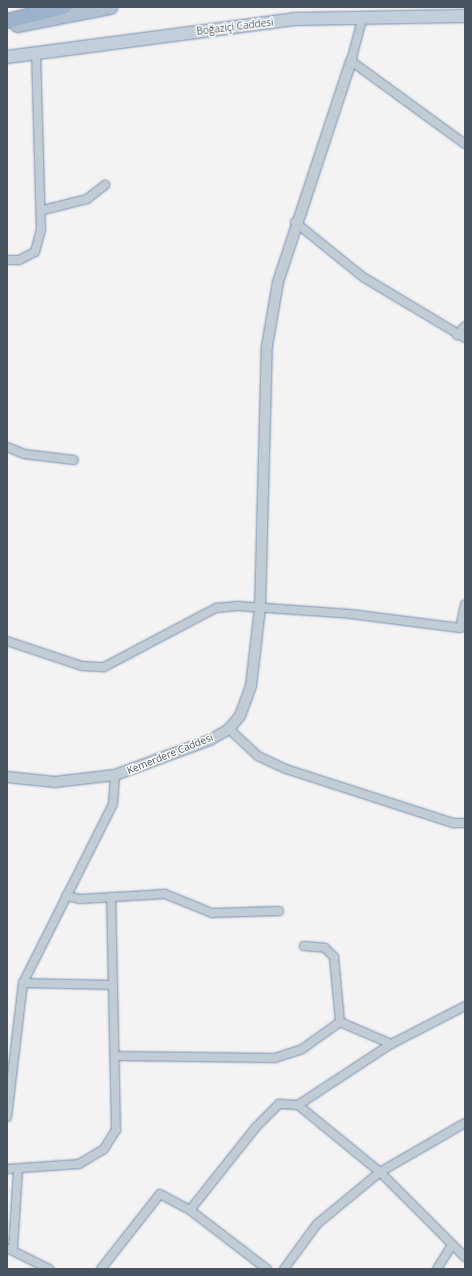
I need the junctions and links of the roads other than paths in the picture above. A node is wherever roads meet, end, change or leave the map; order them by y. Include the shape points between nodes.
1 (63, 7) edge
2 (110, 7) edge
3 (363, 16) junction
4 (465, 16) edge
5 (7, 21) edge
6 (7, 27) edge
7 (36, 53) junction
8 (7, 57) edge
9 (351, 61) junction
10 (465, 144) edge
11 (105, 185) dead end
12 (43, 210) junction
13 (295, 222) junction
14 (7, 260) edge
15 (465, 326) edge
16 (457, 335) junction
17 (465, 338) edge
18 (7, 447) edge
19 (74, 460) dead end
20 (465, 605) edge
21 (260, 608) junction
22 (7, 641) edge
23 (229, 728) junction
24 (116, 776) junction
25 (7, 777) edge
26 (465, 823) edge
27 (66, 896) junction
28 (110, 898) junction
29 (279, 911) dead end
30 (304, 946) dead end
31 (23, 983) junction
32 (112, 985) junction
33 (465, 1006) edge
34 (340, 1022) junction
35 (391, 1044) junction
36 (115, 1056) junction
37 (10, 1074) edge
38 (298, 1105) junction
39 (7, 1117) edge
40 (465, 1123) edge
41 (18, 1168) junction
42 (7, 1169) edge
43 (380, 1172) junction
44 (190, 1210) junction
45 (451, 1247) junction
46 (10, 1249) edge
47 (465, 1257) edge
48 (49, 1269) edge
49 (101, 1269) edge
50 (267, 1269) edge
51 (284, 1269) edge
52 (437, 1269) edge

1 - 5 highway
2 - 6 main road
3 - 4 main road, Boğaziçi Caddesi
3 - 7 main road, Boğaziçi Caddesi via 295,19
3 - 9 street
7 - 8 main road, Boğaziçi Caddesi
7 - 12 street via 39,188
9 - 10 street
9 - 13 street, Kemerdere Caddesi
11 - 12 street via 87,198
12 - 14 street via 35,252 19,260
13 - 16 street via 363,277
13 - 21 street, Kemerdere Caddesi via 278,282 267,346
15 - 16 street
16 - 17 street
18 - 19 street via 24,454
20 - 21 street via 460,628 351,614
21 - 22 street via 216,608 104,667 82,666
21 - 23 street, Kemerdere Caddesi via 247,702
23 - 24 street, Kemerdere Caddesi via 201,744
23 - 26 street via 258,756 286,769 453,824
24 - 25 street, Kemerdere Caddesi via 55,782
24 - 27 street via 113,804
27 - 28 street
27 - 31 street
28 - 29 street via 165,894 212,914
28 - 32 street
30 - 34 street via 325,948 334,957
31 - 32 street
31 - 37 street
32 - 36 street
33 - 35 street
34 - 35 street
34 - 36 street via 302,1049 275,1058
35 - 38 street
36 - 41 street via 116,1130 104,1149 79,1164
37 - 39 street
38 - 43 street
38 - 44 street via 279,1104 256,1127
40 - 43 street
41 - 42 street
41 - 46 street
43 - 45 street via 435,1224
43 - 51 street via 317,1224
44 - 49 street via 160,1194
44 - 50 street
45 - 47 street
45 - 52 street
46 - 48 street

